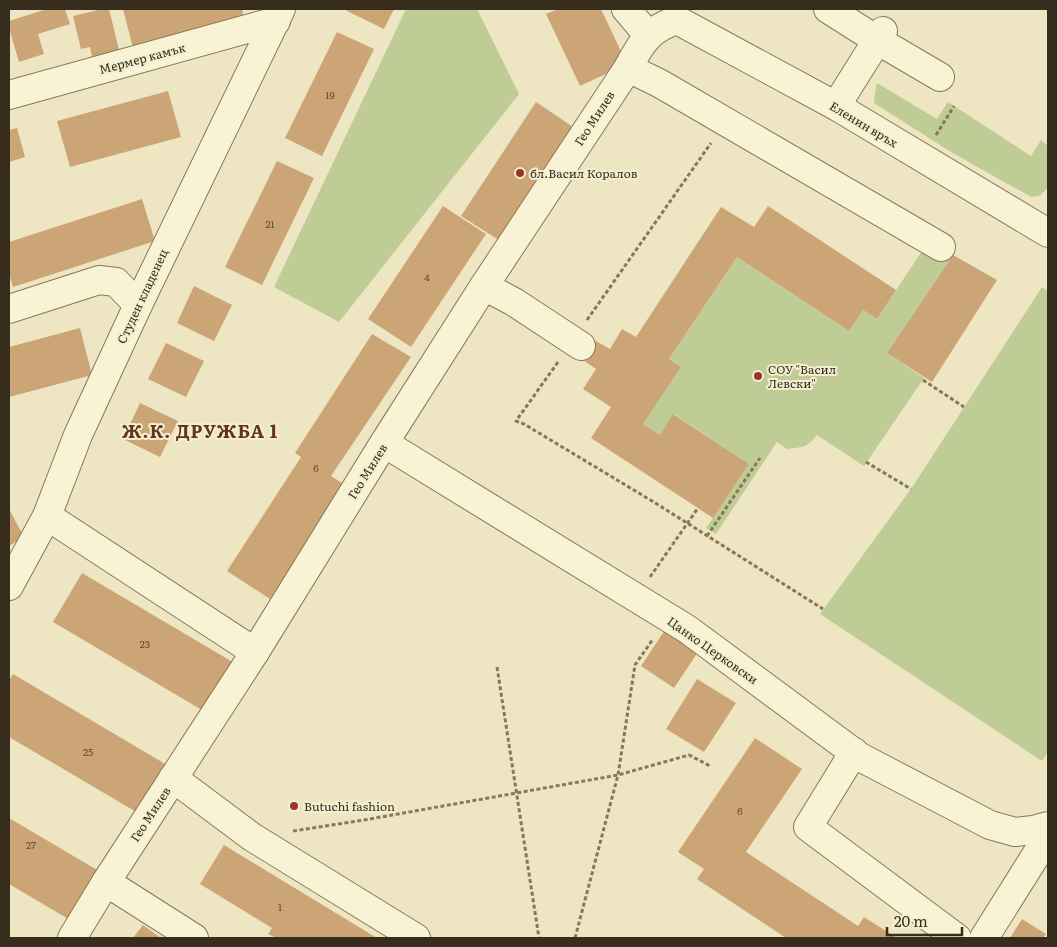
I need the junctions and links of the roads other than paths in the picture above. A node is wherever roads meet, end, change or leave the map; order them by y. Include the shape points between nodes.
1 (626, 9) edge
2 (828, 9) edge
3 (279, 15) edge
4 (677, 20) joint
5 (648, 35) junction
6 (880, 35) junction
7 (628, 68) junction
8 (940, 77) dead end
9 (9, 94) edge
10 (836, 106) junction
11 (1045, 223) edge
12 (941, 247) dead end
13 (484, 286) junction
14 (138, 305) junction
15 (9, 309) edge
16 (577, 343) road end
17 (384, 443) junction
18 (46, 516) junction
19 (18, 553) edge
20 (9, 586) edge
21 (255, 652) junction
22 (854, 752) junction
23 (174, 778) junction
24 (1048, 826) edge
25 (1048, 836) edge
26 (106, 882) junction
27 (72, 938) edge
28 (194, 938) edge
29 (416, 938) edge
30 (957, 938) edge
31 (984, 938) edge

1 - 5 street
2 - 6 street
3 - 9 street, Мермер камък
3 - 14 street, Студен кладенец
4 - 5 street, Гео Милев
4 - 10 street, Еленин връх
5 - 7 street, Гео Милев
6 - 8 street
6 - 10 street
7 - 12 street
7 - 13 street, Гео Милев
10 - 11 street, Еленин връх via 940,170
13 - 16 street
13 - 17 street, Гео Милев
14 - 15 street via 116,282 99,280
14 - 18 street, Студен кладенец via 78,435
17 - 21 street, Гео Милев
17 - 22 street, Цанко Церковски via 687,629
18 - 19 street, Студен кладенец
18 - 21 street
19 - 20 street, Студен кладенец
21 - 23 street, Гео Милев
22 - 24 street, Цанко Церковски via 990,825 1015,832
22 - 30 street via 808,828
23 - 26 street, Гео Милев
23 - 29 street via 252,837
25 - 31 street
26 - 27 street, Гео Милев
26 - 28 street

